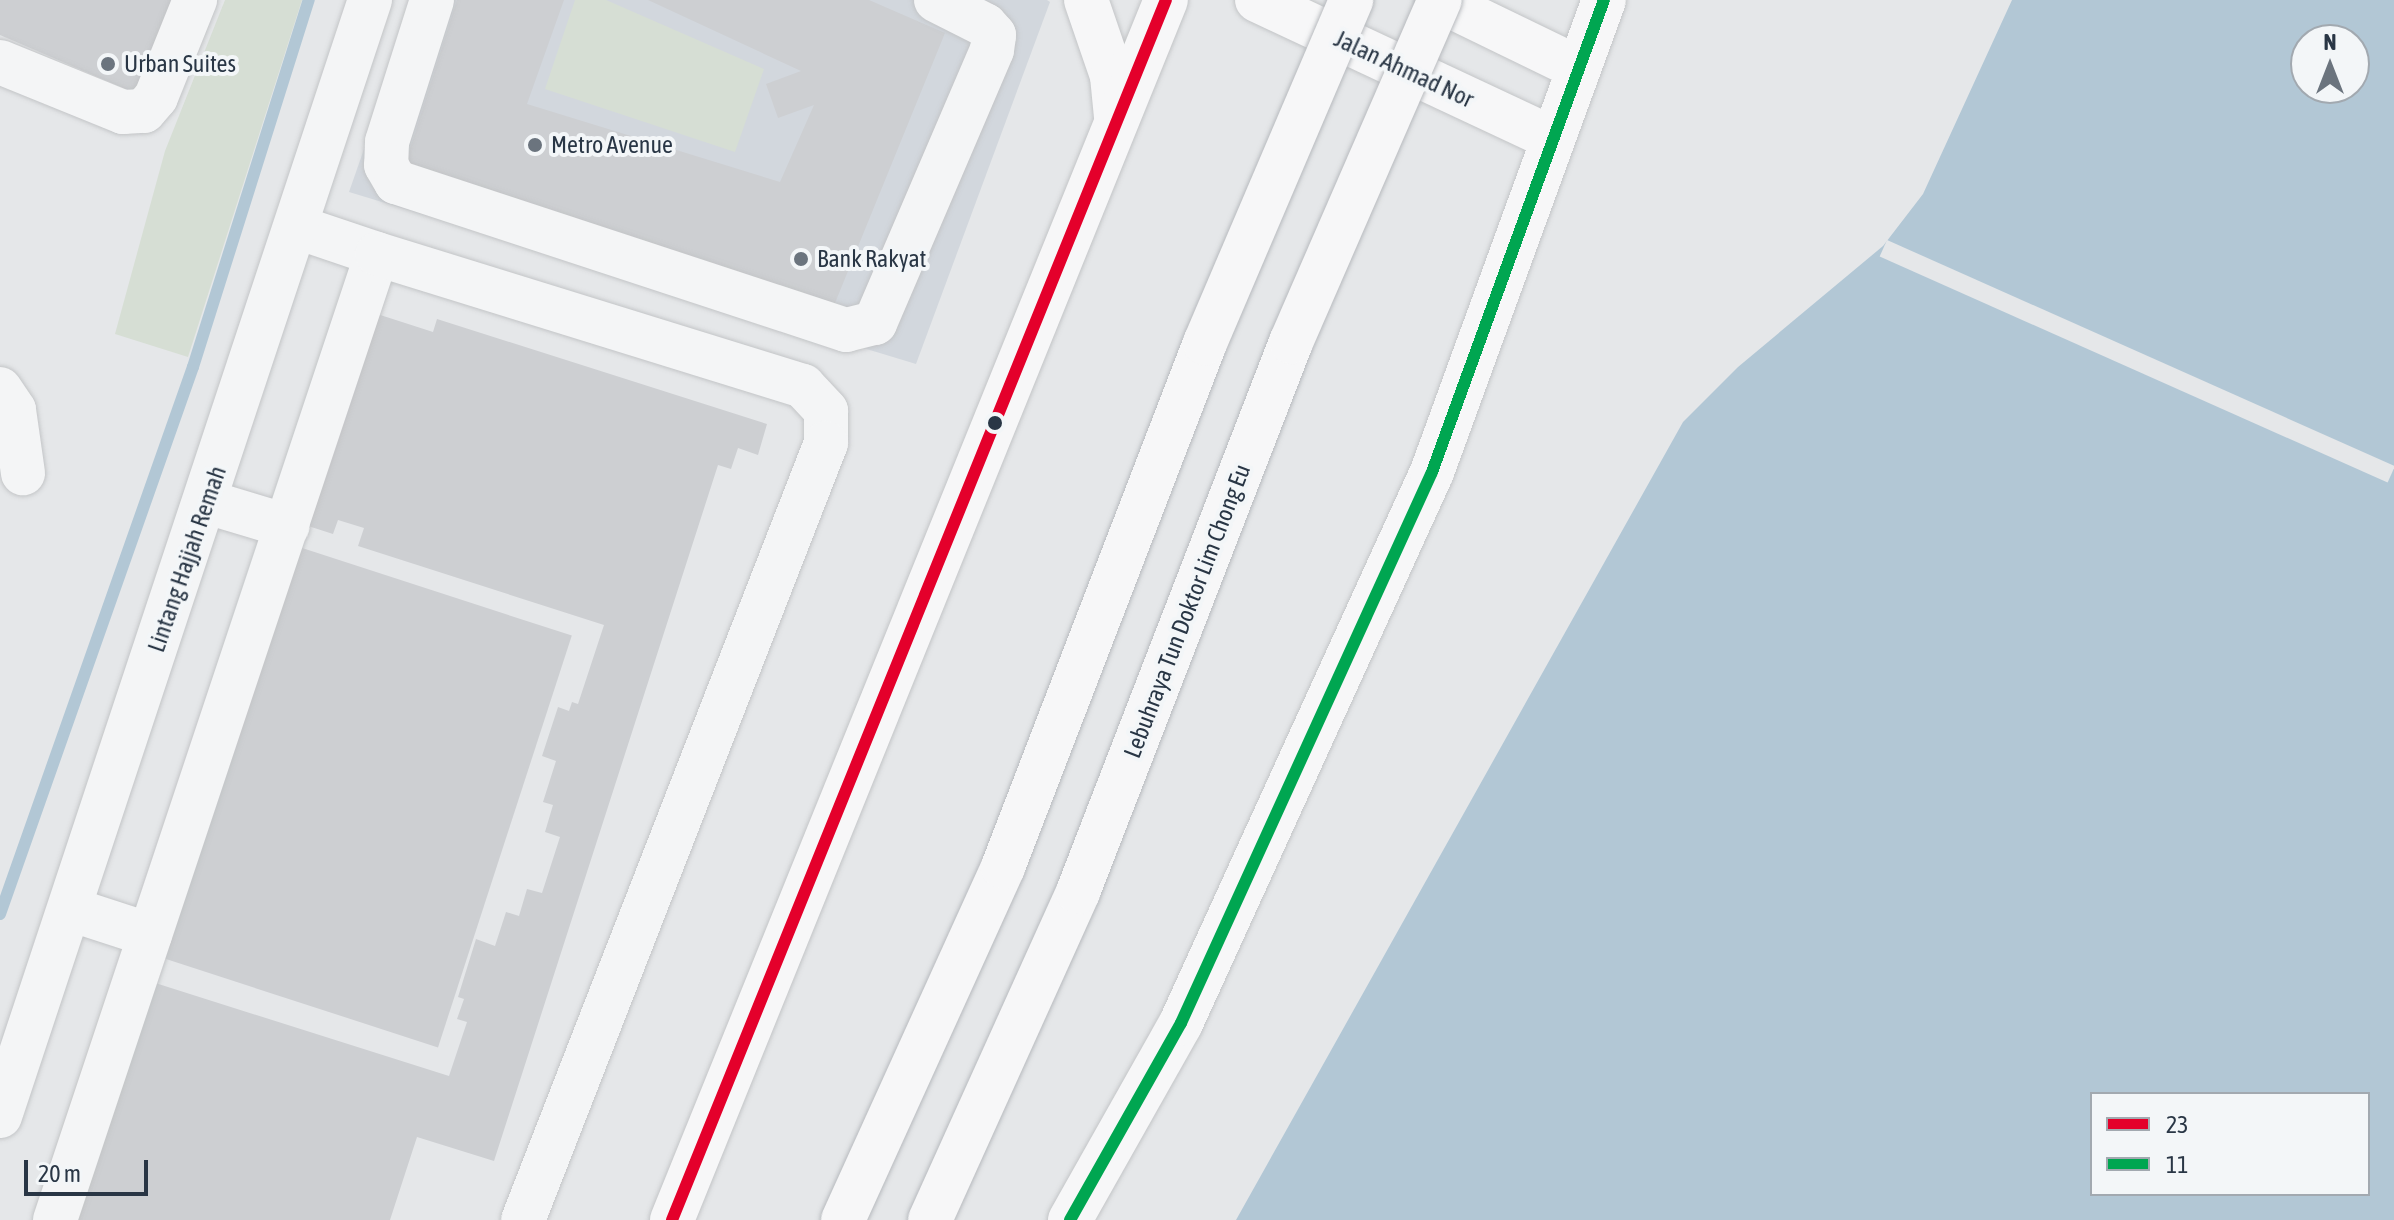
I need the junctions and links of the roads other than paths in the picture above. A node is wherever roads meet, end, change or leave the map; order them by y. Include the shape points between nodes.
1 (195, 0) edge
2 (370, 0) edge
3 (432, 0) edge
4 (936, 0) edge
5 (1086, 0) edge
6 (1166, 0) edge
7 (1257, 0) edge
8 (1351, 0) edge
9 (1439, 0) edge
10 (1604, 0) edge
11 (0, 62) edge
12 (1578, 68) junction
13 (1116, 117) junction
14 (1552, 138) junction
15 (297, 227) junction
16 (377, 254) junction
17 (0, 389) edge
18 (23, 473) dead end
19 (207, 502) junction
20 (287, 526) junction
21 (70, 909) junction
22 (150, 935) junction
23 (0, 1116) edge
24 (55, 1220) edge
25 (523, 1220) edge
26 (672, 1220) edge
27 (843, 1220) edge
28 (930, 1220) edge
29 (1070, 1220) edge

1 - 11 street via 156,97 144,111 123,112
2 - 15 street, Lintang Hajjah Remah
3 - 4 street via 387,142 386,165 396,182 846,330 862,330 875,323 992,50 994,35 985,25
5 - 13 main road via 1112,76
6 - 13 main road
7 - 14 main road, Jalan Ahmad Nor
8 - 27 main road, bridge via 1205,343 1003,867
9 - 12 main road
9 - 28 main road, Lebuhraya Tun Doktor Lim Chong Eu, bridge via 1291,342 1078,892
10 - 12 main road
12 - 14 main road
13 - 26 main road via 1078,227
14 - 29 main road via 1432,472 1312,743 1181,1023
15 - 16 street
15 - 19 street, Lintang Hajjah Remah
16 - 20 street
16 - 25 street via 803,386 826,411 826,443
17 - 18 street via 14,410
19 - 20 street
19 - 21 street, Lintang Hajjah Remah
20 - 22 street
21 - 22 street
21 - 23 street, Lintang Hajjah Remah
22 - 24 street

